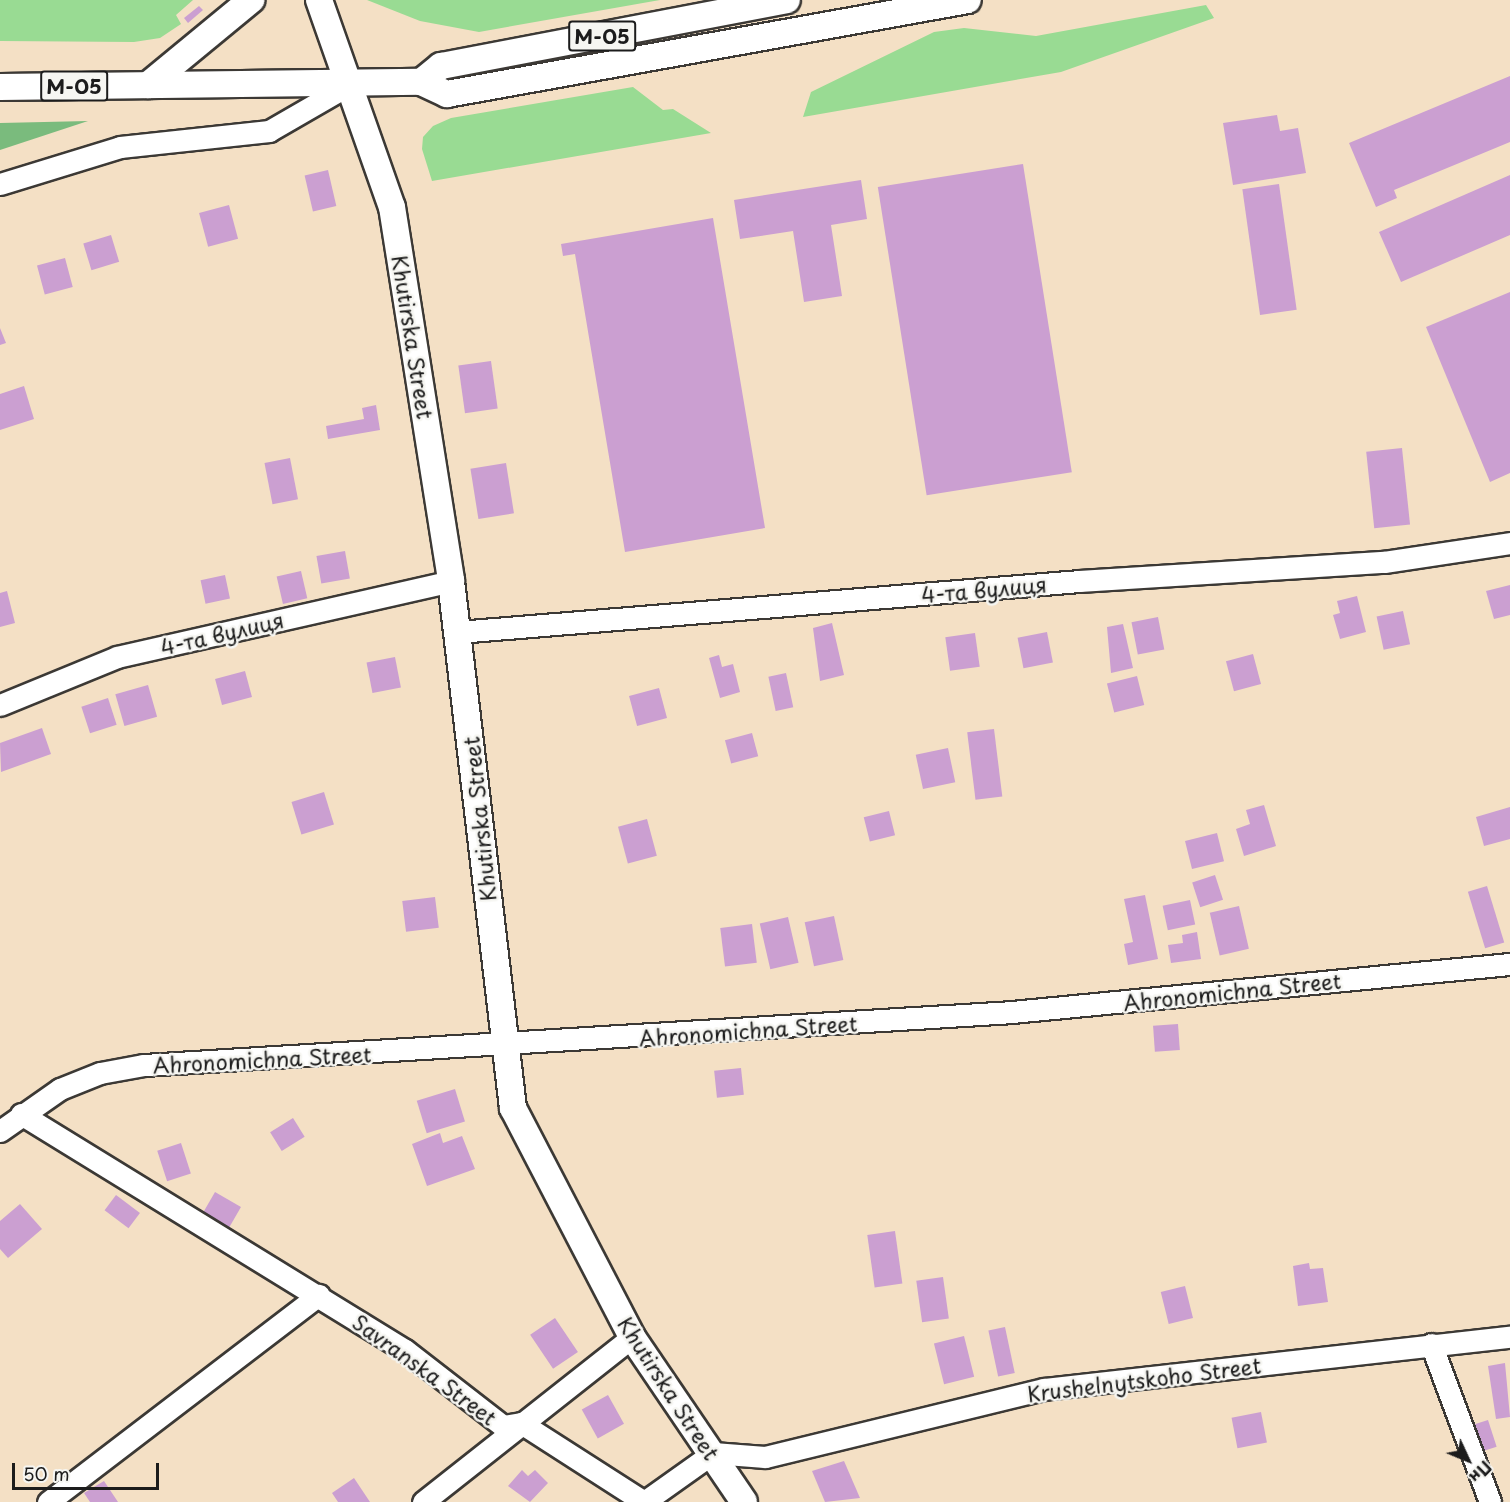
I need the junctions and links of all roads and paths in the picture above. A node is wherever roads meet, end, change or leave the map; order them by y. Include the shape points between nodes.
1 (251, 0) edge
2 (319, 0) edge
3 (787, 0) edge
4 (968, 0) edge
5 (421, 82) junction
6 (352, 83) junction
7 (148, 85) junction
8 (0, 87) edge
9 (0, 184) edge
10 (1510, 543) edge
11 (451, 581) junction
12 (458, 633) junction
13 (0, 705) edge
14 (1510, 964) edge
15 (504, 1046) junction
16 (21, 1114) junction
17 (0, 1131) edge
18 (319, 1296) junction
19 (632, 1337) junction
20 (1510, 1337) edge
21 (1431, 1344) junction
22 (521, 1423) junction
23 (713, 1453) junction
24 (48, 1502) edge
25 (423, 1502) edge
26 (744, 1502) edge
27 (1490, 1502) edge

1 - 7 main road
2 - 6 main road, Khutirska Street
3 - 5 main road, М-05 via 441,66
4 - 5 main road, М-05 via 447,94
5 - 6 main road, М-05
6 - 7 main road, М-05
6 - 9 street via 269,131 120,147
6 - 11 main road, Khutirska Street via 392,207
7 - 8 main road, М-05
10 - 12 street, 4-та вулиця via 1384,562 1079,581
11 - 12 main road, Khutirska Street
11 - 13 street, 4-та вулиця via 117,657
12 - 15 main road, Khutirska Street
14 - 15 street, Ahronomichna Street via 1012,1012
15 - 16 street, Ahronomichna Street via 144,1065 100,1073
15 - 19 main road, Khutirska Street via 513,1108
16 - 17 street, Ahronomichna Street
16 - 18 street, Savranska Street
18 - 22 street, Savranska Street via 405,1350 503,1426
18 - 24 street
19 - 22 street
19 - 23 main road, Khutirska Street
20 - 21 street, Krushelnytskoho Street
21 - 23 street, Krushelnytskoho Street via 1044,1389 765,1457
21 - 27 street
22 - 23 street, Savranska Street via 644,1502
22 - 25 street
23 - 26 main road, Khutirska Street

